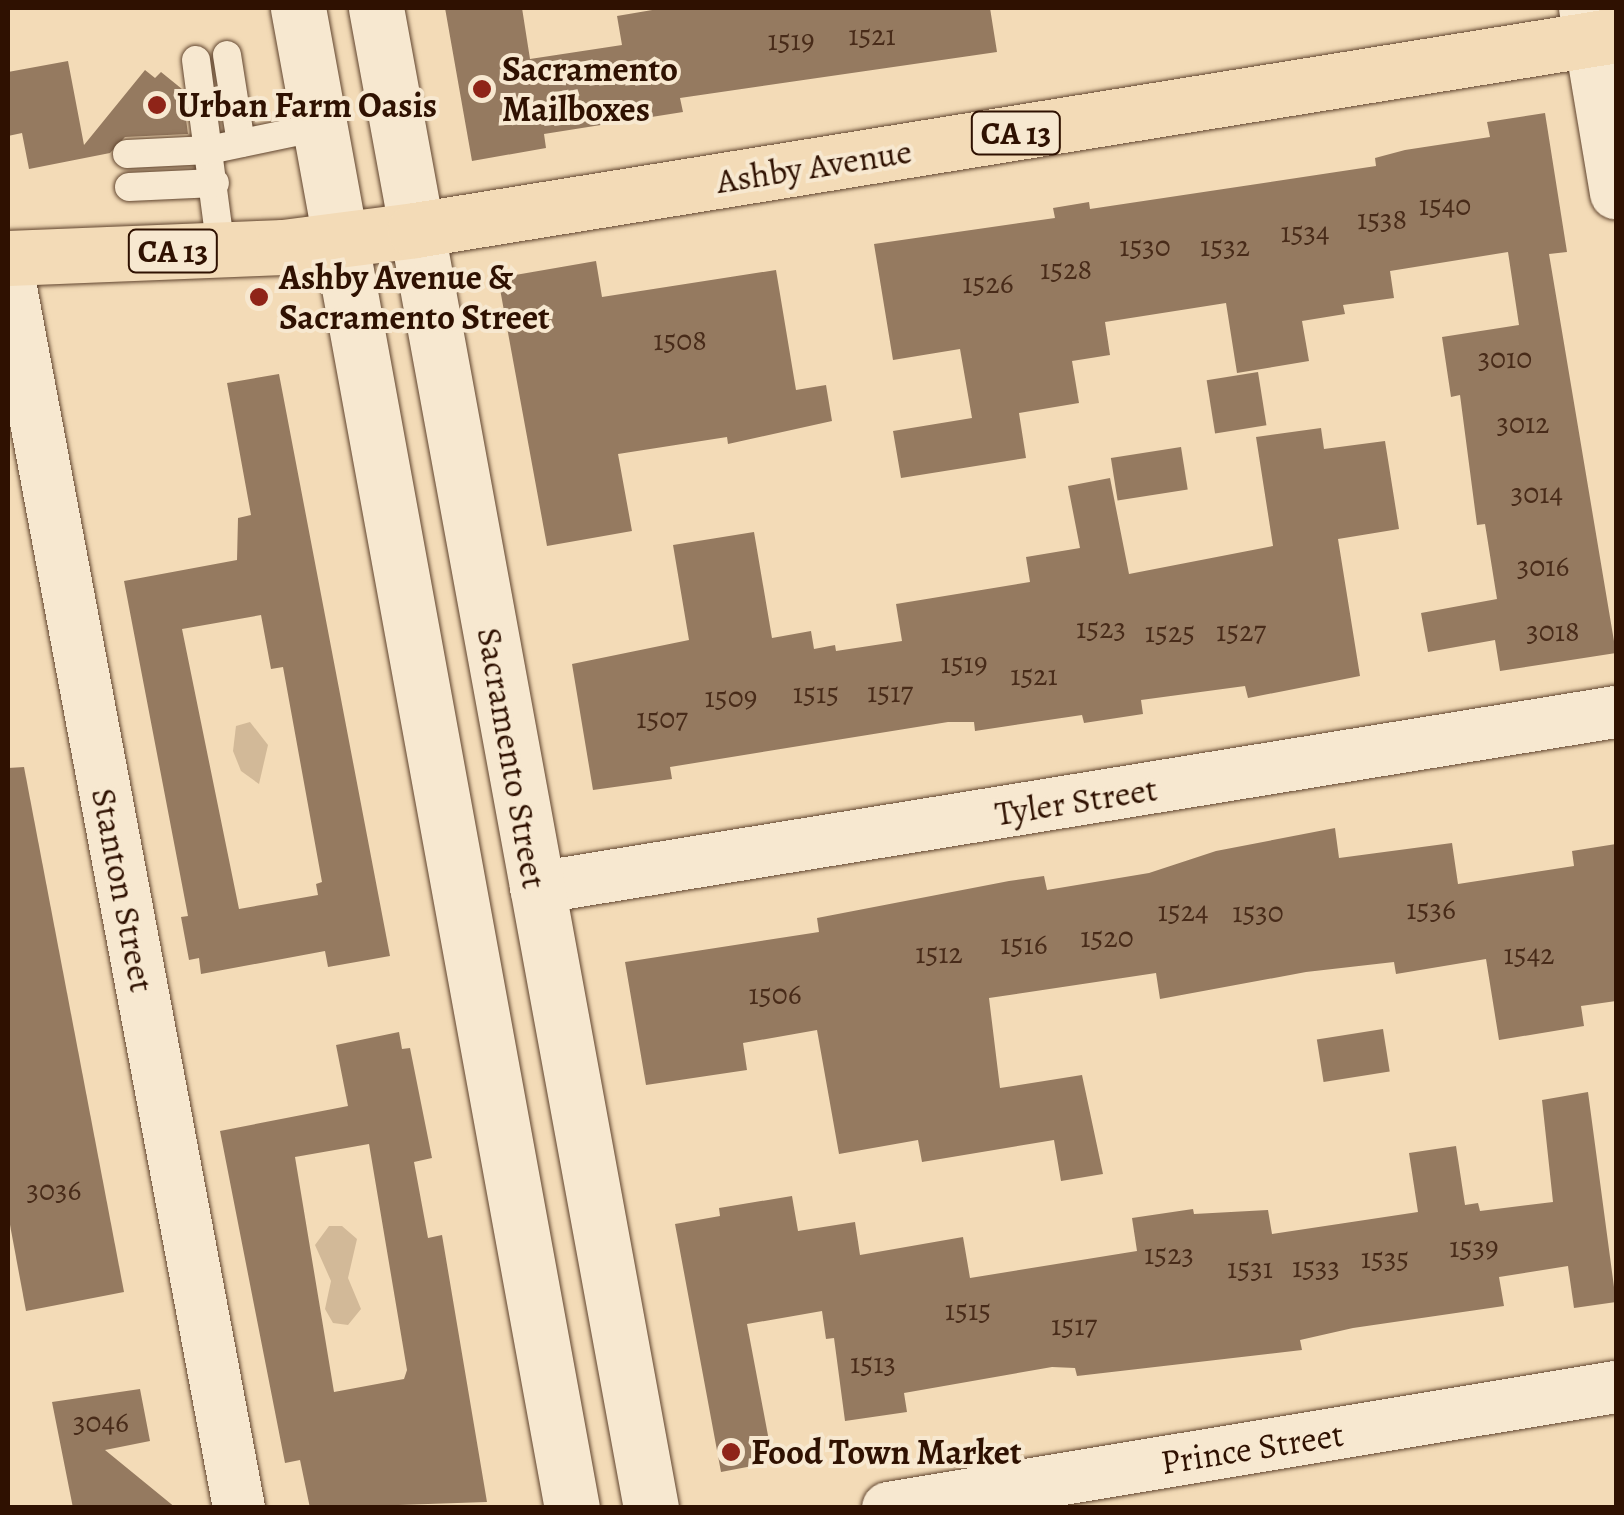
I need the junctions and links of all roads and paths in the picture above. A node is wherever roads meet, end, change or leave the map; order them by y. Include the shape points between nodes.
1 (298, 8) edge
2 (376, 8) edge
3 (1598, 28) edge
4 (226, 56) dead end
5 (196, 60) dead end
6 (319, 127) junction
7 (241, 143) junction
8 (209, 150) junction
9 (127, 154) dead end
10 (215, 184) junction
11 (128, 187) dead end
12 (1616, 193) edge
13 (416, 230) junction
14 (339, 240) junction
15 (221, 250) junction
16 (8, 258) edge
17 (8, 272) edge
18 (1616, 712) edge
19 (536, 888) junction
20 (1616, 1386) edge
21 (239, 1508) edge
22 (572, 1508) edge
23 (651, 1508) edge
24 (888, 1508) edge

1 - 6 street
2 - 13 street, Sacramento Street
3 - 12 street
3 - 13 main road, Ashby Avenue / CA 13
4 - 7 lane
5 - 8 lane
6 - 7 lane
6 - 14 street
7 - 8 lane
8 - 9 lane
8 - 10 lane
10 - 11 lane
10 - 15 lane
13 - 14 main road, Ashby Avenue / CA 13
13 - 19 street, Sacramento Street
14 - 15 main road, Ashby Avenue / CA 13
14 - 22 street
15 - 16 main road, Ashby Avenue / CA 13
17 - 21 street, Stanton Street
18 - 19 street, Tyler Street
19 - 23 street, Sacramento Street
20 - 24 street, Prince Street

